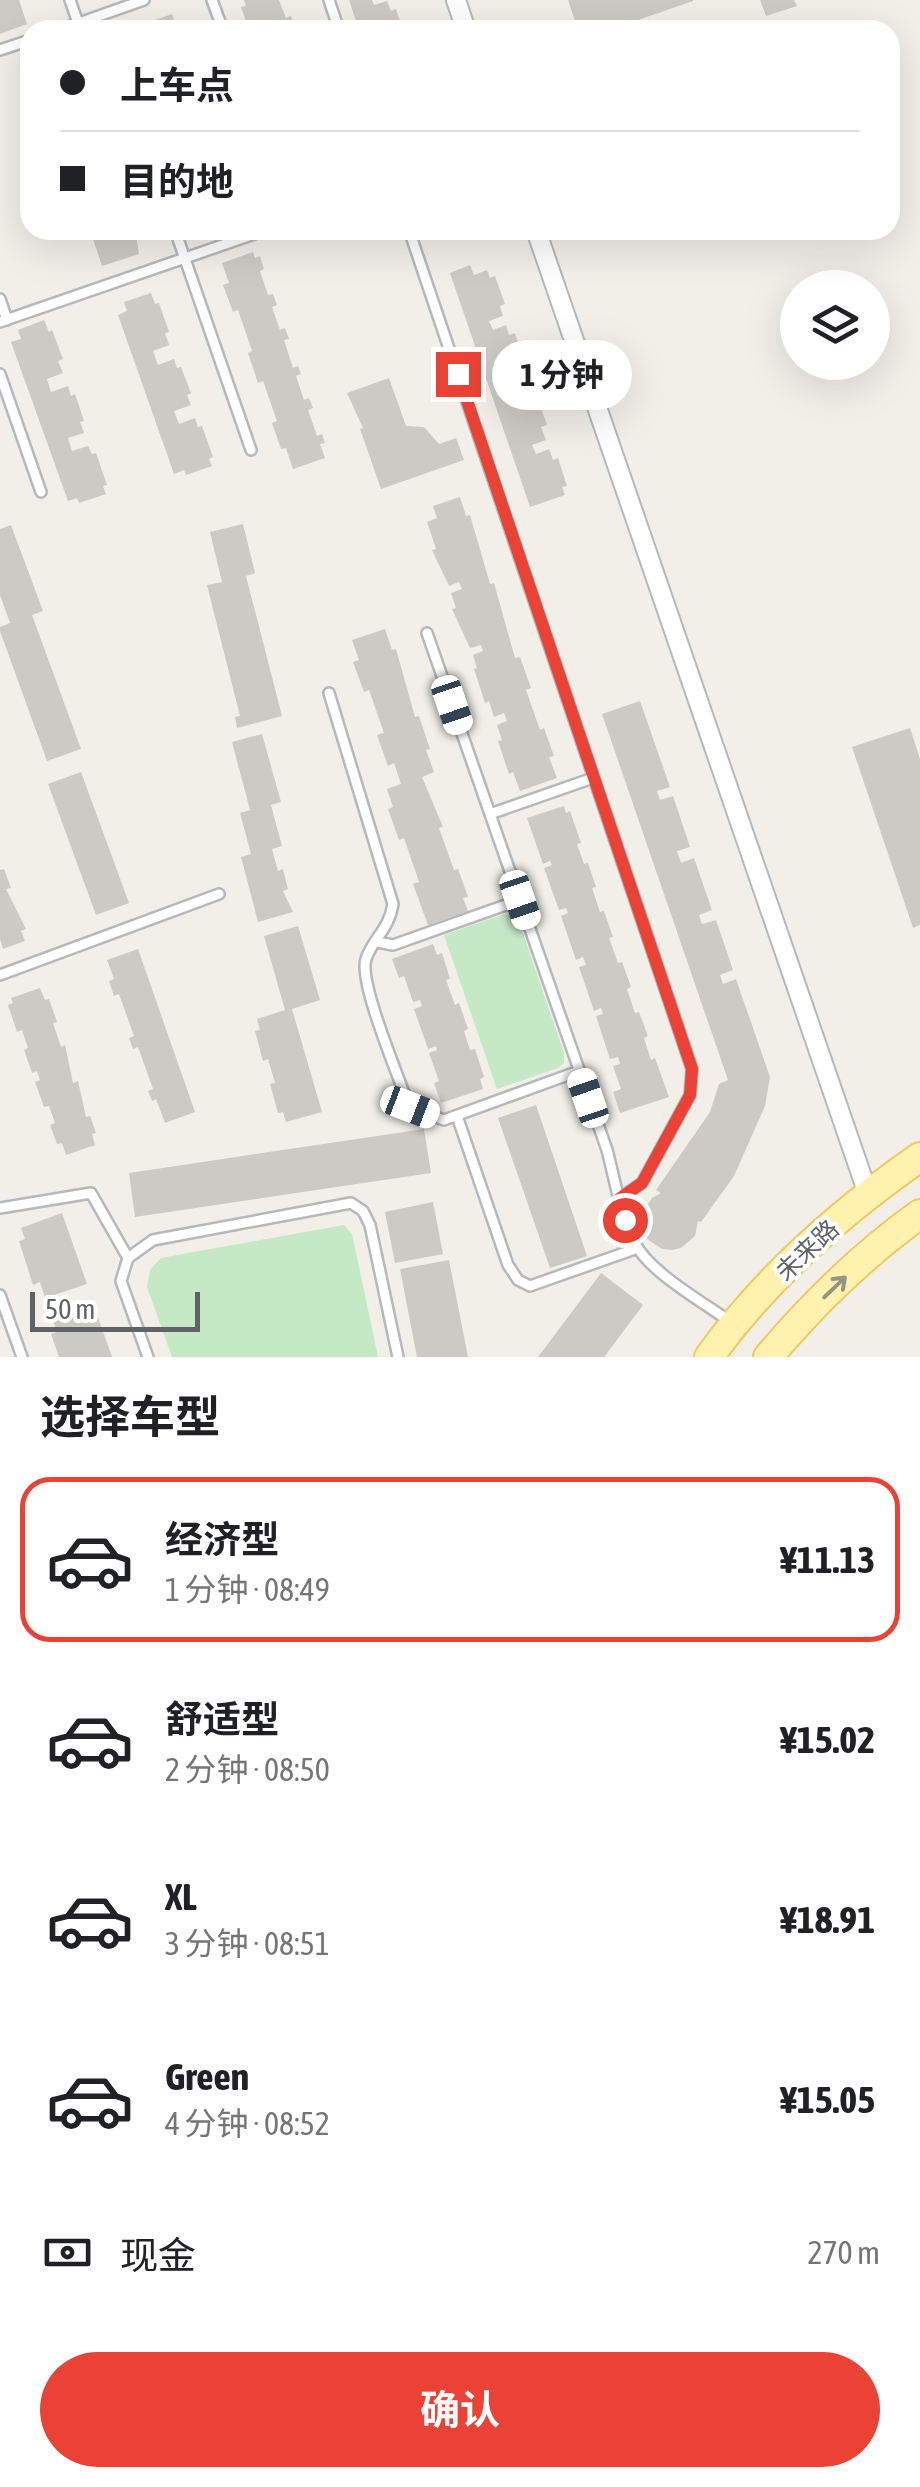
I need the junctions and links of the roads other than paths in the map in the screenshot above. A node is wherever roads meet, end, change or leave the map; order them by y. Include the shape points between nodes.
1 (144, 0) edge
2 (101, 15) junction
3 (87, 20) edge
4 (103, 20) edge
5 (179, 240) edge
6 (237, 240) edge
7 (411, 240) edge
8 (539, 240) edge
9 (185, 258) junction
10 (0, 299) edge
11 (4, 321) edge
12 (0, 374) edge
13 (251, 450) dead end
14 (41, 492) dead end
15 (427, 633) dead end
16 (329, 692) dead end
17 (593, 778) junction
18 (490, 814) junction
19 (219, 894) dead end
20 (520, 900) junction
21 (377, 942) junction
22 (0, 975) edge
23 (580, 1071) junction
24 (457, 1116) junction
25 (920, 1157) edge
26 (868, 1194) junction
27 (619, 1199) junction
28 (0, 1208) edge
29 (920, 1214) edge
30 (638, 1248) junction
31 (128, 1258) junction
32 (0, 1295) edge
33 (734, 1325) junction
34 (22, 1357) edge
35 (148, 1357) edge
36 (398, 1357) edge
37 (709, 1357) edge
38 (768, 1357) edge

1 - 2 lane
2 - 3 lane
2 - 4 lane
5 - 9 lane
6 - 9 lane
7 - 17 lane
8 - 26 street
9 - 11 lane
9 - 13 lane
10 - 11 lane
12 - 14 lane
15 - 18 lane
16 - 21 lane via 393,904
17 - 18 lane
17 - 27 lane via 692,1069 690,1095 642,1183
18 - 20 lane
19 - 22 lane
20 - 21 lane via 393,945
20 - 23 lane
21 - 24 lane via 366,960 366,983 410,1107 444,1120
23 - 24 lane
23 - 27 lane
24 - 30 lane via 518,1280 530,1286
25 - 26 main road, 未来路
26 - 33 main road, 未来路
27 - 30 lane
28 - 31 lane via 90,1192
38 -> 29 main road, 未来路 via 857,1266
30 - 33 lane
31 - 35 lane via 121,1281
31 - 36 lane via 153,1240 351,1203 370,1225
32 - 34 lane
33 - 37 main road, 未来路

